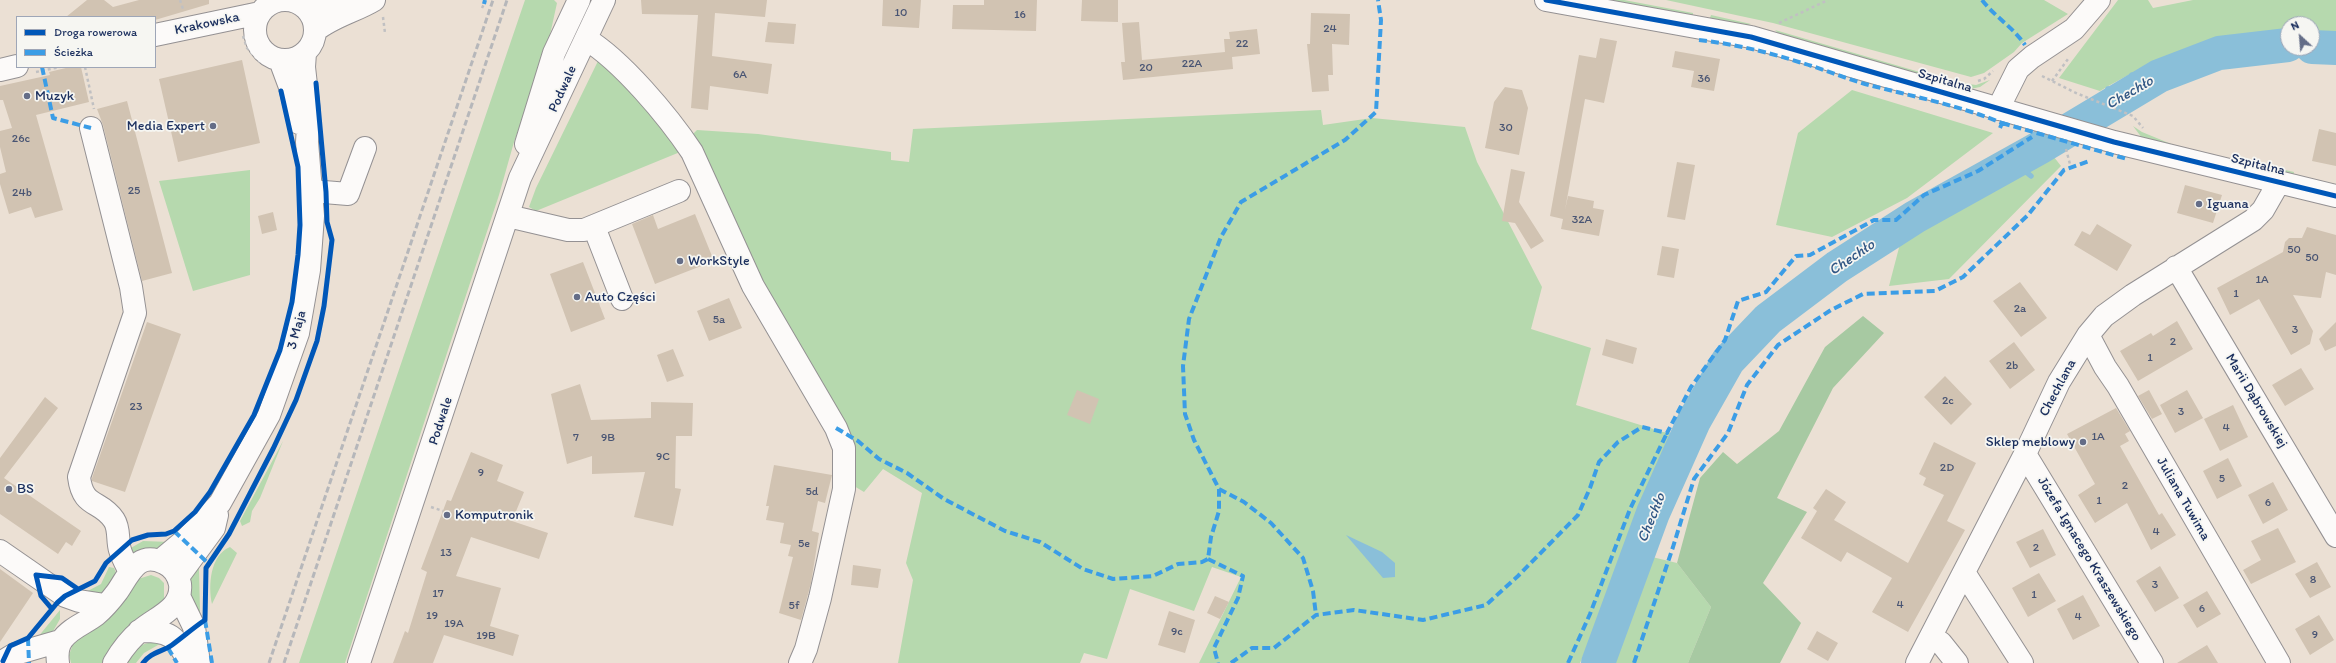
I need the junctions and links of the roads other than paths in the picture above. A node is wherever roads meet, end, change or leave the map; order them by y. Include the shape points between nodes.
1 (280, 0) edge
2 (338, 0) edge
3 (579, 0) edge
4 (604, 0) edge
5 (1546, 0) edge
6 (2099, 0) edge
7 (303, 6) junction
8 (378, 7) edge
9 (260, 13) junction
10 (315, 30) junction
11 (156, 35) edge
12 (586, 39) junction
13 (305, 53) junction
14 (271, 62) junction
15 (16, 66) edge
16 (0, 70) edge
17 (1998, 109) junction
18 (91, 128) dead end
19 (307, 142) junction
20 (365, 148) dead end
21 (520, 178) junction
22 (2279, 182) junction
23 (312, 191) junction
24 (679, 191) dead end
25 (2336, 196) edge
26 (508, 216) junction
27 (594, 227) junction
28 (2176, 267) junction
29 (622, 299) dead end
30 (2088, 335) junction
31 (2025, 454) junction
32 (220, 503) junction
33 (2336, 536) edge
34 (0, 551) edge
35 (160, 561) junction
36 (129, 570) junction
37 (1965, 574) junction
38 (179, 586) junction
39 (65, 596) junction
40 (105, 605) junction
41 (139, 631) junction
42 (64, 637) junction
43 (1931, 637) junction
44 (0, 663) edge
45 (58, 663) edge
46 (114, 663) edge
47 (190, 663) edge
48 (199, 663) edge
49 (359, 663) edge
50 (800, 663) edge
51 (1917, 663) edge
52 (1957, 663) edge
53 (2022, 663) edge
54 (2152, 663) edge
55 (2280, 663) edge

1 - 7 street via 293,1
1 - 9 street
2 - 7 street via 317,6
3 - 21 street, Podwale via 554,53 527,139
4 - 12 street, Podwale
5 - 17 street, Szpitalna via 1751,37
6 - 17 street via 2074,29 2018,69
7 - 10 street via 312,17
8 - 10 street via 355,11
9 - 11 street, Krakowska
9 - 14 street via 254,32 256,41
10 - 13 street via 312,44
12 - 21 street, Podwale
12 - 50 street via 601,48 625,71 682,136 692,152 753,286 836,428 844,448 844,489 820,598
13 - 14 street via 297,58
13 - 19 street, 3 Maja via 309,112
14 - 19 street, 3 Maja via 290,87
15 - 16 street
17 - 22 street, Szpitalna via 2114,142
18 - 36 street via 135,304 135,313 79,477 85,497 116,524 120,550
19 - 23 street, 3 Maja
20 - 23 street via 348,194
21 - 26 street, Podwale
22 - 25 street, Szpitalna
22 - 28 street, Chechlana via 2263,210 2253,220
23 - 32 street, 3 Maja via 311,254 298,333 269,415
24 - 27 street
26 - 27 street via 568,230
26 - 49 street, Podwale
27 - 29 street
28 - 30 street, Chechlana via 2104,316
28 - 33 street, Marii Dąbrowskiej
30 - 31 street, Chechlana via 2059,382
30 - 55 street, Juliana Tuwima
31 - 37 street, Chechlana
31 - 54 street, Józefa Ignacego Kraszewskiego
32 - 35 street, 3 Maja via 185,540
32 - 38 street, 3 Maja via 214,528
34 - 39 street
35 - 36 street via 140,562
35 - 38 street via 173,570
36 - 40 street via 115,594
37 - 43 street, Chechlana
37 - 53 street
38 - 41 street, 3 Maja via 169,610
38 - 48 street via 194,627
39 - 40 street
39 - 42 street
40 - 42 street via 97,614
41 - 46 street, 3 Maja
41 - 47 street via 169,635 183,648
42 - 44 street via 15,654
42 - 45 street via 58,651
43 - 51 street, Chechlana
43 - 52 street via 1941,643

